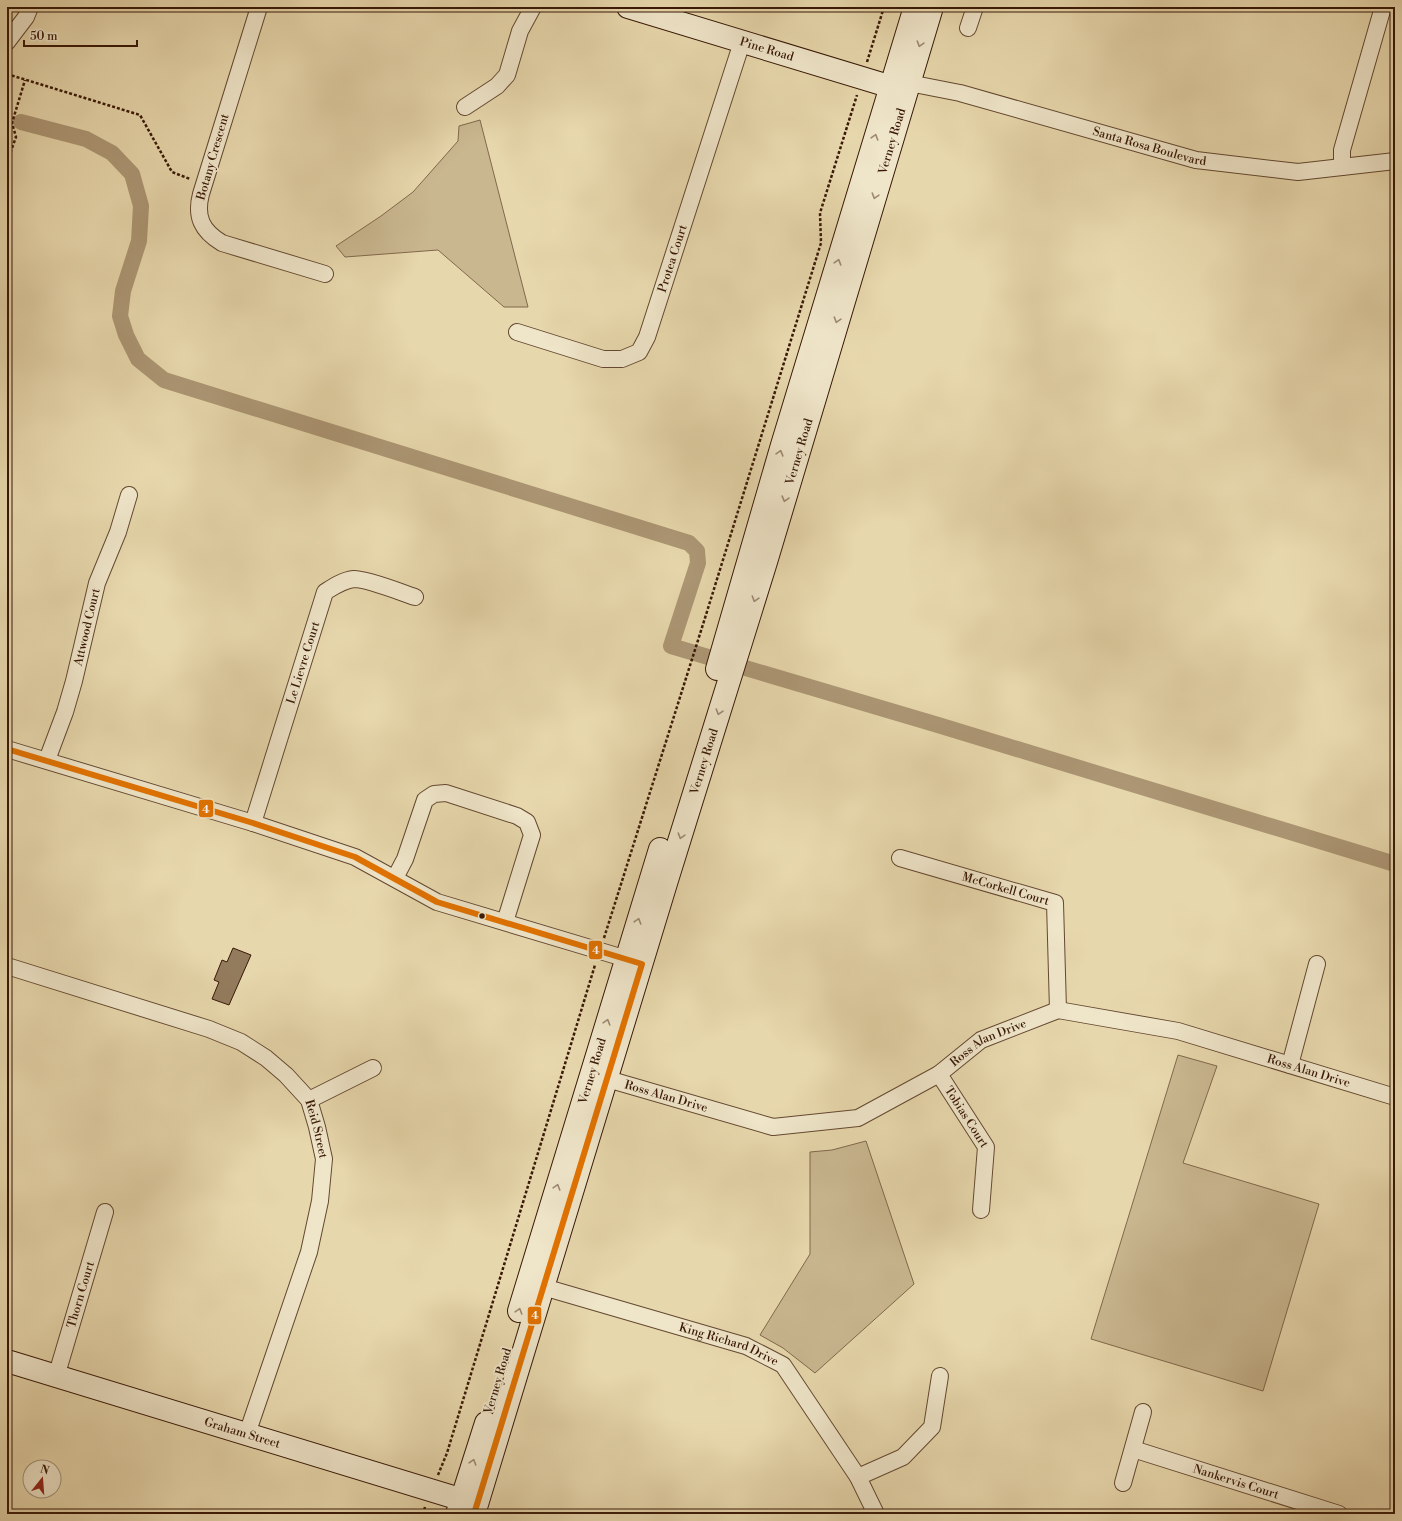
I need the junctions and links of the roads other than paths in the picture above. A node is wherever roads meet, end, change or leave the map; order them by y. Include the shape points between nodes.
1 (30, 7) edge
2 (259, 7) edge
3 (521, 7) edge
4 (533, 7) edge
5 (628, 7) edge
6 (914, 7) edge
7 (932, 7) edge
8 (975, 7) edge
9 (1383, 7) edge
10 (968, 28) dead end
11 (520, 30) junction
12 (7, 42) edge
13 (742, 42) junction
14 (902, 87) junction
15 (465, 107) dead end
16 (1395, 161) edge
17 (1342, 167) junction
18 (325, 274) dead end
19 (516, 332) dead end
20 (129, 495) dead end
21 (414, 597) dead end
22 (7, 748) edge
23 (47, 760) junction
24 (253, 823) junction
25 (900, 858) dead end
26 (395, 878) junction
27 (505, 922) junction
28 (634, 961) junction
29 (1317, 964) dead end
30 (7, 966) edge
31 (1058, 1010) junction
32 (1290, 1065) junction
33 (373, 1068) dead end
34 (939, 1074) junction
35 (599, 1076) junction
36 (1395, 1097) edge
37 (309, 1100) junction
38 (981, 1210) dead end
39 (105, 1212) dead end
40 (535, 1285) junction
41 (7, 1361) edge
42 (940, 1376) dead end
43 (56, 1377) junction
44 (1143, 1412) dead end
45 (247, 1434) junction
46 (1133, 1449) junction
47 (858, 1477) junction
48 (1123, 1483) dead end
49 (467, 1508) edge
50 (876, 1514) edge
51 (1339, 1514) edge

1 - 12 street via 26,17
2 - 18 street, Botany Crescent via 204,184 199,214 204,228 222,243
3 - 11 street
4 - 11 street
5 - 13 street, Pine Road
6 - 14 street, Verney Road
7 -> 14 street, Verney Road
8 - 10 street
9 - 17 street via 1342,150
11 - 15 street via 507,75 498,86
13 - 14 street, Pine Road via 862,78
13 - 19 street, Protea Court via 647,337 639,352 622,359 603,359
14 - 17 street, Santa Rosa Boulevard via 960,93 1196,160 1298,172
14 - 28 street, Verney Road
16 - 17 street, Santa Rosa Boulevard
20 - 23 street, Attwood Court via 118,532 97,583 74,681
21 - 24 street, Le Lievre Court via 353,579 337,584 325,592
22 - 23 street
23 - 24 street
24 - 26 street via 355,857
25 - 31 street, McCorkell Court via 1055,903
26 - 27 street via 437,902
26 - 27 street via 405,859 423,803 431,795 446,793 517,816 527,822 532,835
27 - 28 street
28 - 35 street, Verney Road
29 - 32 street
30 - 37 street, Reid Street via 209,1029 240,1042 266,1058
31 - 32 street, Ross Alan Drive via 1178,1030
31 - 34 street, Ross Alan Drive via 981,1040
32 - 36 street, Ross Alan Drive
33 - 37 street
34 - 35 street, Ross Alan Drive via 858,1118 773,1127
34 - 38 street, Tobias Court via 986,1147
35 - 40 street, Verney Road
37 - 45 street, Reid Street via 324,1159 320,1201 309,1252
39 - 43 street, Thorn Court
40 - 47 street, King Richard Drive via 746,1346 783,1365
40 - 49 street, Verney Road
41 - 43 street, Graham Street
42 - 47 street via 932,1427 903,1457
43 - 45 street, Graham Street
44 - 46 street
45 - 49 street, Graham Street via 432,1490
46 - 48 street
46 - 51 street, Nankervis Court
47 - 50 street, King Richard Drive

